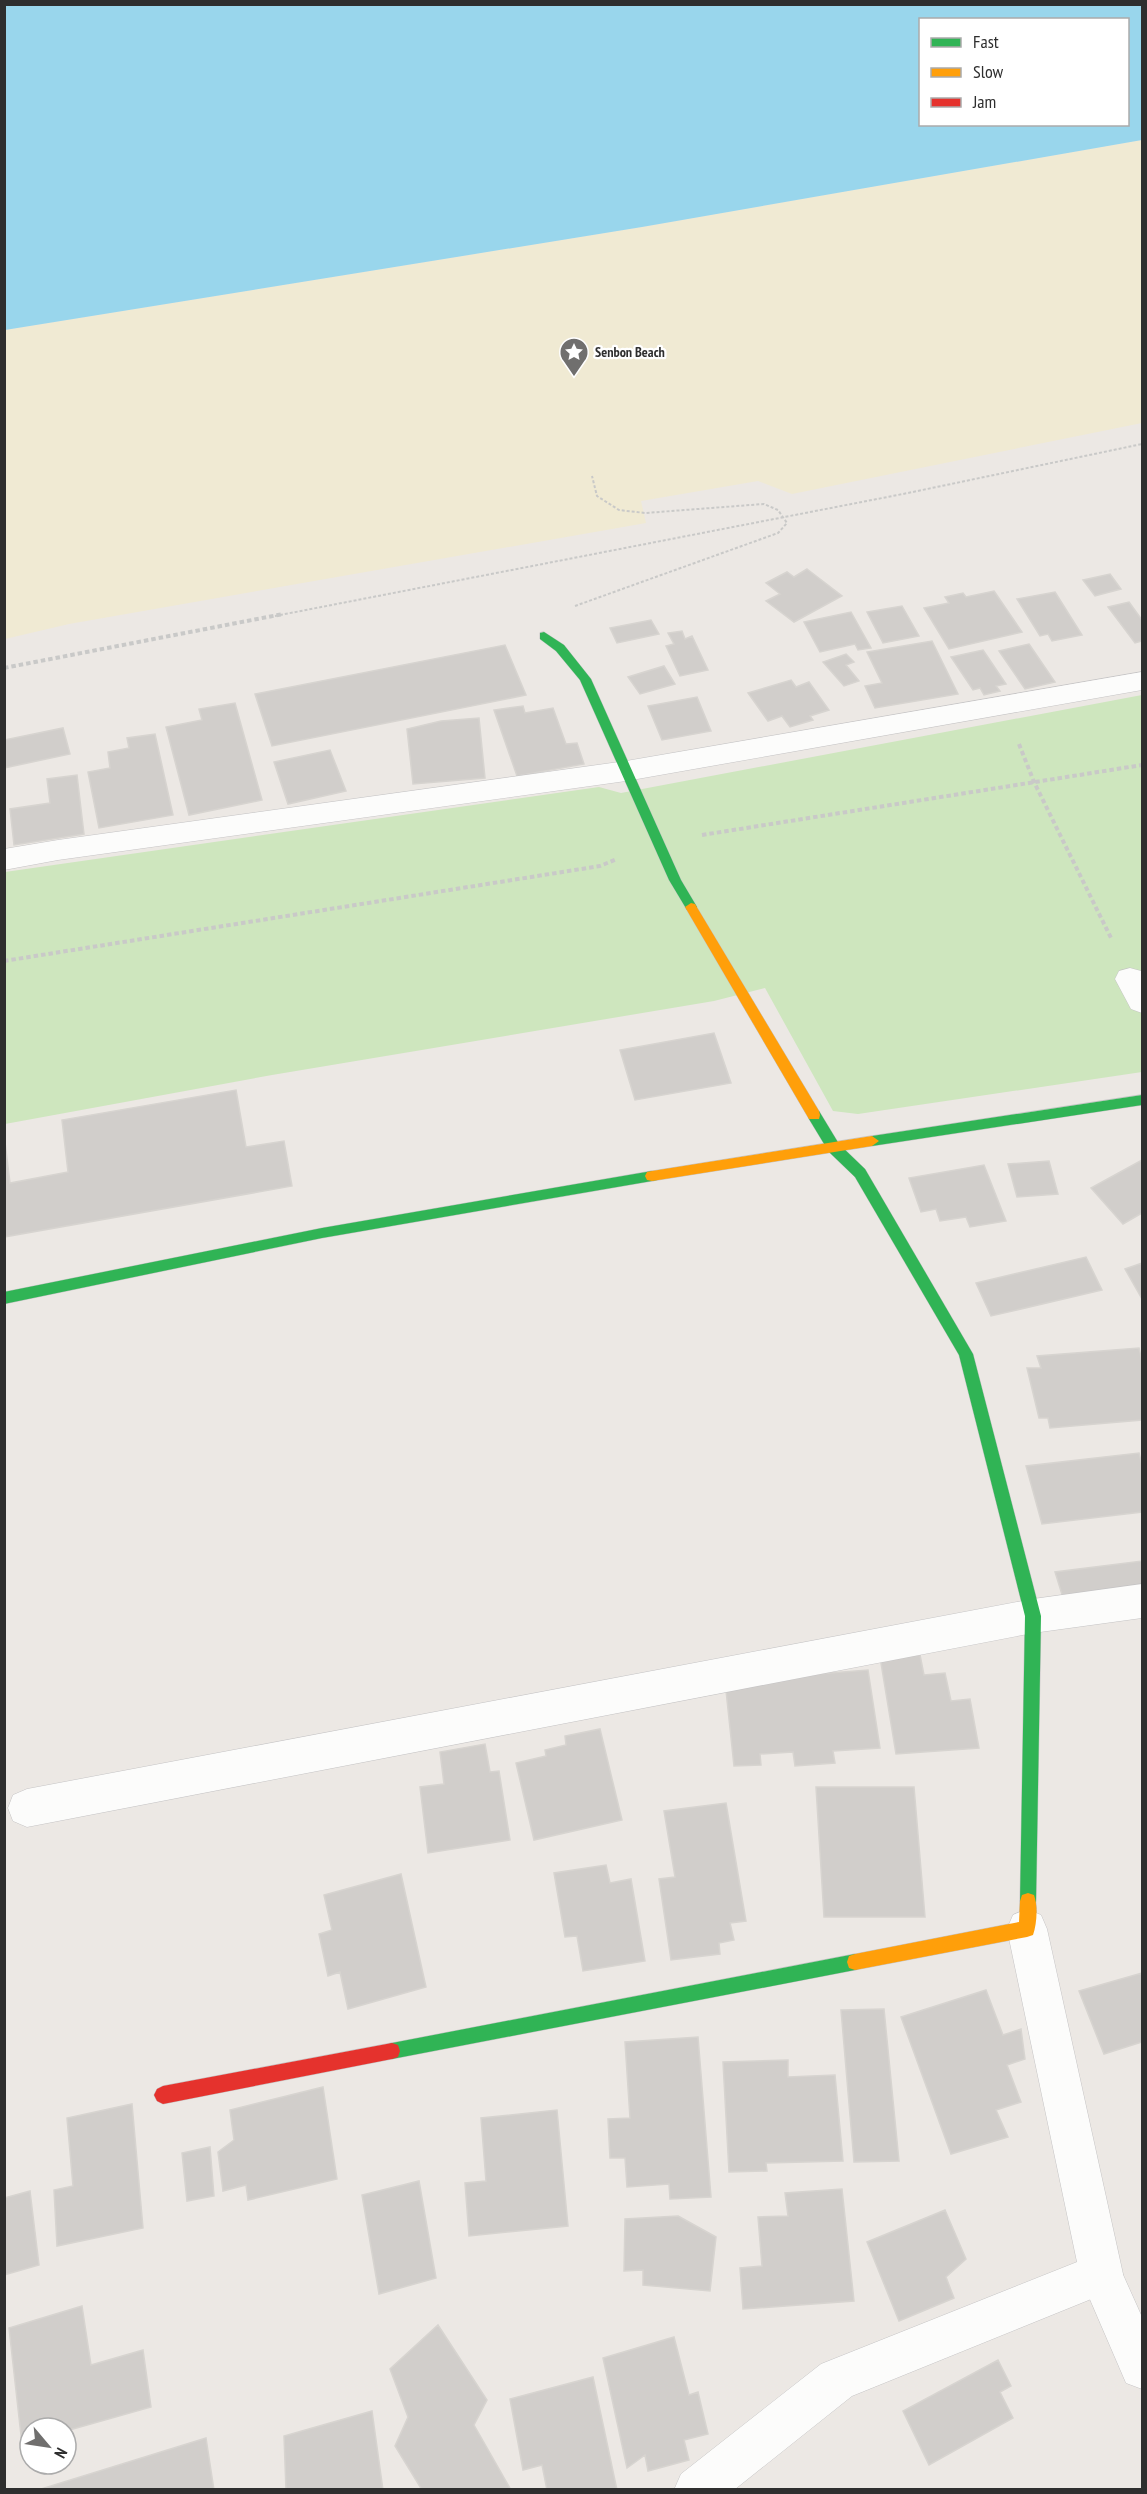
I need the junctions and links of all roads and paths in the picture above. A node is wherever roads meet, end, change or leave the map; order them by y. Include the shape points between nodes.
1 (1143, 444) edge
2 (592, 476) dead end
3 (784, 516) junction
4 (544, 636) joint
5 (4, 668) edge
6 (1143, 681) edge
7 (1002, 705) junction
8 (1143, 765) edge
9 (626, 771) junction
10 (1034, 782) junction
11 (692, 836) dead end
12 (620, 858) dead end
13 (4, 860) edge
14 (4, 961) edge
15 (1137, 990) edge
16 (1143, 1100) edge
17 (834, 1148) junction
18 (4, 1298) edge
19 (1143, 1601) edge
20 (1033, 1616) junction
21 (27, 1808) dead end
22 (1026, 1929) junction
23 (163, 2095) dead end
24 (1101, 2274) junction
25 (1143, 2367) edge
26 (697, 2490) edge

1 - 3 path
2 - 3 path via 597,496 619,510 645,513 764,504
3 - 4 path via 787,523 778,533 567,609 555,617
3 - 5 path
4 - 9 street via 560,648 585,679
6 - 7 street
7 - 9 street
7 - 10 path
8 - 10 path
9 - 13 street
9 - 17 street via 675,880
10 - 11 path
10 - 15 path
12 - 14 path via 600,866
16 - 17 street
17 - 18 street via 322,1233
17 - 20 street via 860,1173 966,1354
19 - 20 street
20 - 21 street
20 - 22 street
22 - 23 street
22 - 24 street
24 - 25 street
24 - 26 street via 837,2380

